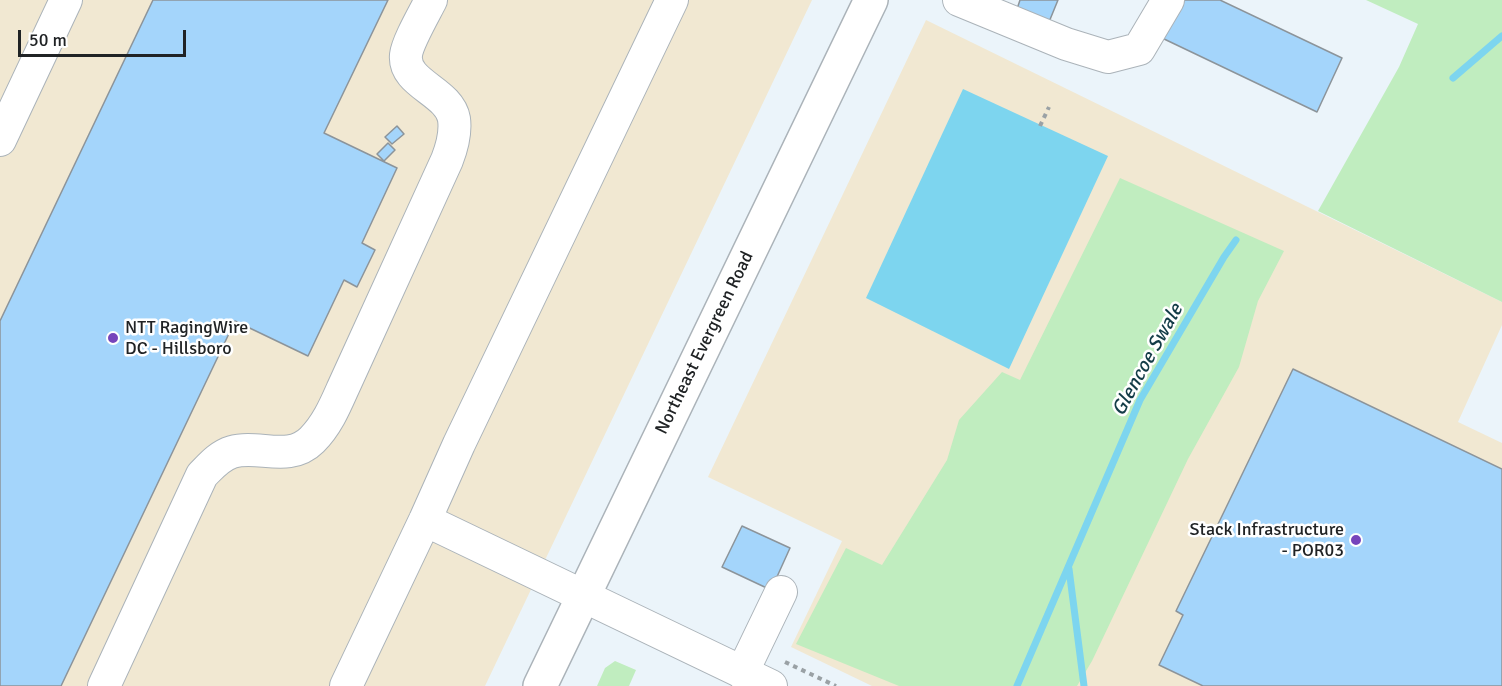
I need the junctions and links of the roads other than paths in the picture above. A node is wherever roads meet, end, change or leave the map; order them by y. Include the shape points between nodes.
1 (66, 0) edge
2 (431, 0) edge
3 (672, 0) edge
4 (871, 0) edge
5 (1168, 0) edge
6 (975, 3) edge
7 (0, 140) edge
8 (425, 520) junction
9 (781, 592) dead end
10 (582, 597) junction
11 (742, 673) junction
12 (777, 674) edge
13 (104, 686) edge
14 (346, 686) edge
15 (540, 686) edge

1 - 7 street
2 - 13 street via 406,54 407,66 451,109 453,144 343,388 328,419 311,441 287,452 232,452 202,475
3 - 8 street
4 - 10 main road, Northeast Evergreen Road
5 - 6 street via 1139,49 1108,57 1066,44
8 - 10 street
8 - 14 street
9 - 11 street
10 - 11 street
10 - 15 main road, Northeast Evergreen Road
11 - 12 street

